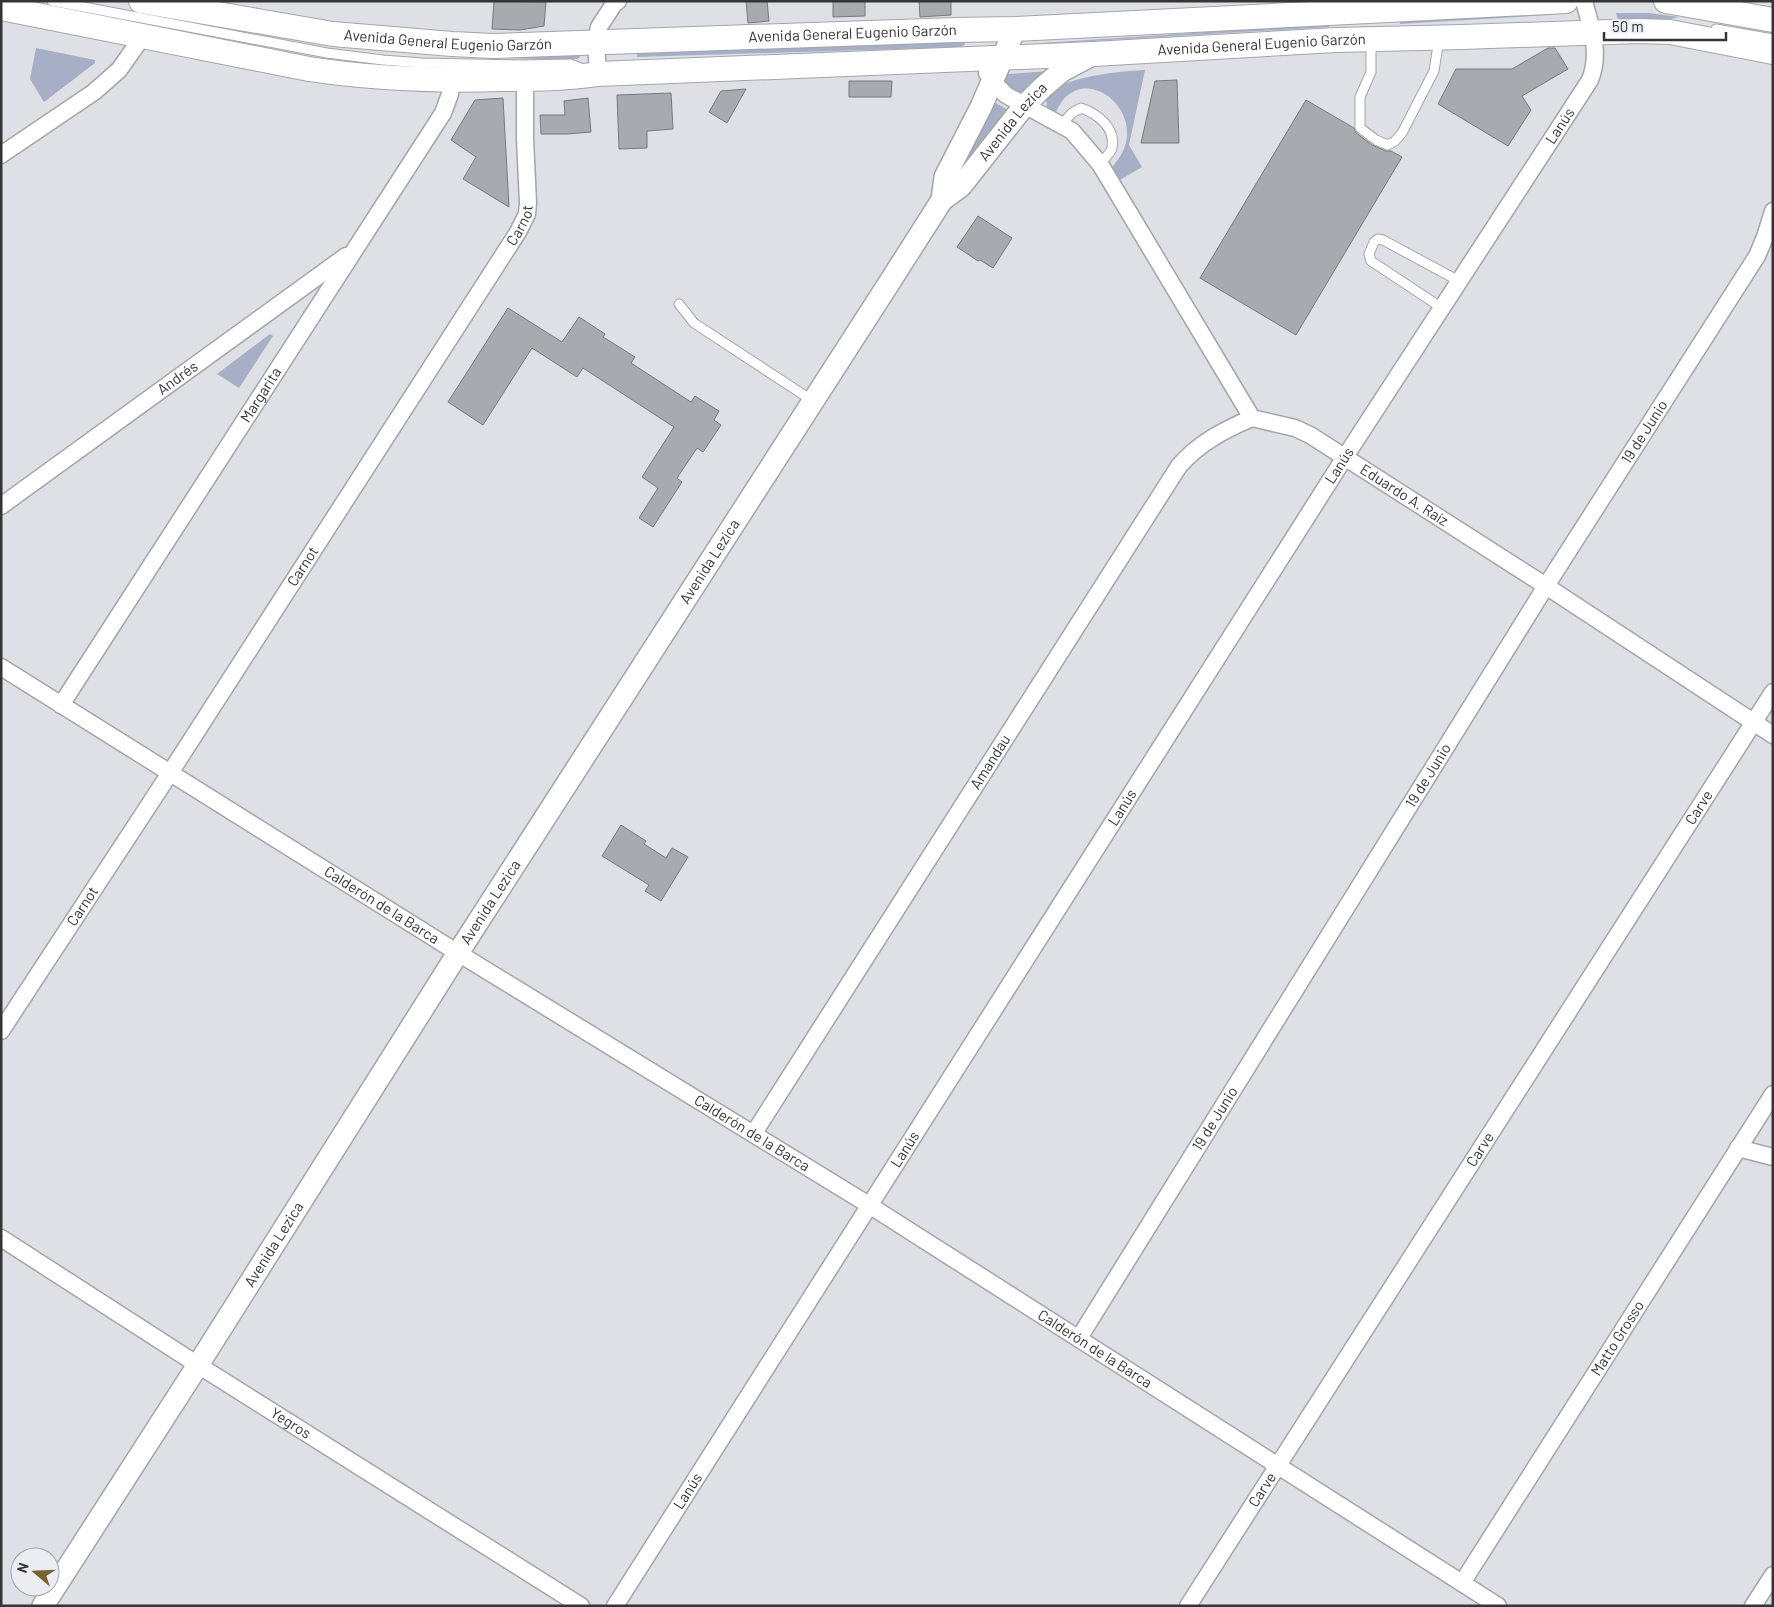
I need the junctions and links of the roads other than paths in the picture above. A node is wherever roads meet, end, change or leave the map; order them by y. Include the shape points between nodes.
1 (52, 1) edge
2 (140, 1) edge
3 (618, 1) edge
4 (1566, 1) edge
5 (1584, 1) edge
6 (1666, 1) edge
7 (1343, 7) edge
8 (1738, 7) edge
9 (1, 8) edge
10 (1773, 20) edge
11 (1709, 28) dead end
12 (1015, 29) junction
13 (1592, 32) junction
14 (143, 36) junction
15 (1451, 38) junction
16 (1371, 39) junction
17 (1773, 39) edge
18 (596, 42) junction
19 (1773, 52) edge
20 (1094, 54) junction
21 (1004, 57) junction
22 (977, 58) junction
23 (598, 74) junction
24 (524, 79) junction
25 (452, 80) junction
26 (993, 82) junction
27 (1024, 106) junction
28 (1061, 125) junction
29 (1, 156) edge
30 (1100, 164) junction
31 (942, 200) junction
32 (1773, 211) edge
33 (354, 250) junction
34 (1459, 280) junction
35 (679, 304) dead end
36 (1442, 308) junction
37 (814, 402) junction
38 (1252, 418) junction
39 (1345, 457) junction
40 (1, 506) edge
41 (1546, 586) junction
42 (1, 668) edge
43 (1773, 692) edge
44 (61, 705) junction
45 (1754, 723) junction
46 (1773, 735) edge
47 (170, 773) junction
48 (458, 953) junction
49 (1, 1031) edge
50 (1773, 1094) edge
51 (754, 1133) junction
52 (1738, 1148) junction
53 (1773, 1158) edge
54 (869, 1205) junction
55 (1, 1238) edge
56 (1078, 1338) junction
57 (198, 1365) junction
58 (1278, 1465) junction
59 (1773, 1575) edge
60 (1462, 1583) junction
61 (42, 1606) edge
62 (580, 1606) edge
63 (615, 1606) edge
64 (1188, 1606) edge
65 (1498, 1606) edge
66 (1752, 1606) edge

1 - 23 lane, Avenida General Eugenio Garzón via 336,54 422,62 570,64
2 - 18 main road, Avenida General Eugenio Garzón via 333,34 493,46
3 - 18 street via 598,27
4 - 7 main road, Avenida General Eugenio Garzón
5 - 13 street, Lanús
5 - 15 main road via 1577,11 1566,17 1474,24
6 - 8 main road
7 - 12 main road, Avenida General Eugenio Garzón
8 - 10 main road
9 - 14 main road, Avenida General Eugenio Garzón
11 - 17 lane
12 - 18 main road, Avenida General Eugenio Garzón
12 - 21 street, Avenida Lezica
13 - 15 main road, Avenida General Eugenio Garzón
13 - 19 main road, Avenida General Eugenio Garzón via 1665,28 1670,32
13 - 34 street, Lanús via 1596,54 1590,80
14 - 25 main road, Avenida General Eugenio Garzón via 348,75
14 - 29 street via 119,70 94,92
15 - 16 main road, Avenida General Eugenio Garzón
15 - 16 lane via 1402,133 1388,145 1360,128 1360,97 1371,72
16 - 20 main road, Avenida General Eugenio Garzón
18 - 23 street
20 - 21 main road, Avenida General Eugenio Garzón
20 - 27 street, Avenida Lezica via 1062,71
21 - 22 main road, Avenida General Eugenio Garzón
21 - 26 street, Avenida Lezica
22 - 23 main road, Avenida General Eugenio Garzón
22 - 26 street
23 - 24 main road, Avenida General Eugenio Garzón
24 - 25 main road, Avenida General Eugenio Garzón
24 - 47 street, Carnot via 528,203 524,220
25 - 33 street, Margarita via 443,113
26 - 27 street
26 - 31 street, Avenida Lezica via 945,177
27 - 28 street
27 - 31 street, Avenida Lezica via 961,186
28 - 30 street via 1072,131
28 - 30 lane via 1082,108 1104,121 1112,135 1112,150
30 - 38 street
31 - 37 street, Avenida Lezica
32 - 41 street, 19 de Junio via 1757,256
33 - 40 street, Andrés
33 - 44 street, Margarita
34 - 36 street, Lanús
34 - 36 lane via 1383,240 1374,242 1369,254 1372,262
35 - 37 lane via 694,323
36 - 39 street, Lanús
37 - 48 street, Avenida Lezica
38 - 39 street, Eduardo A. Raíz via 1295,428
38 - 51 street, Amandau via 1208,440 1178,466
39 - 41 street, Eduardo A. Raíz
39 - 54 street, Lanús
41 - 45 street, Eduardo A. Raíz
41 - 56 street, 19 de Junio
42 - 44 street, Calderón de la Barca
43 - 45 street, Carve
44 - 47 street, Calderón de la Barca
45 - 46 street, Eduardo A. Raíz
45 - 58 street, Carve
47 - 48 street, Calderón de la Barca
47 - 49 street, Carnot
48 - 51 street, Calderón de la Barca
48 - 57 street, Avenida Lezica
50 - 52 street, Matto Grosso
51 - 54 street, Calderón de la Barca
52 - 53 street
52 - 60 street, Matto Grosso
54 - 56 street, Calderón de la Barca
54 - 63 street, Lanús
55 - 57 street, Yegros
56 - 58 street, Calderón de la Barca
57 - 61 street, Avenida Lezica
57 - 62 street, Yegros
58 - 60 street, Calderón de la Barca
58 - 64 street, Carve
59 - 66 street
60 - 65 street, Calderón de la Barca

